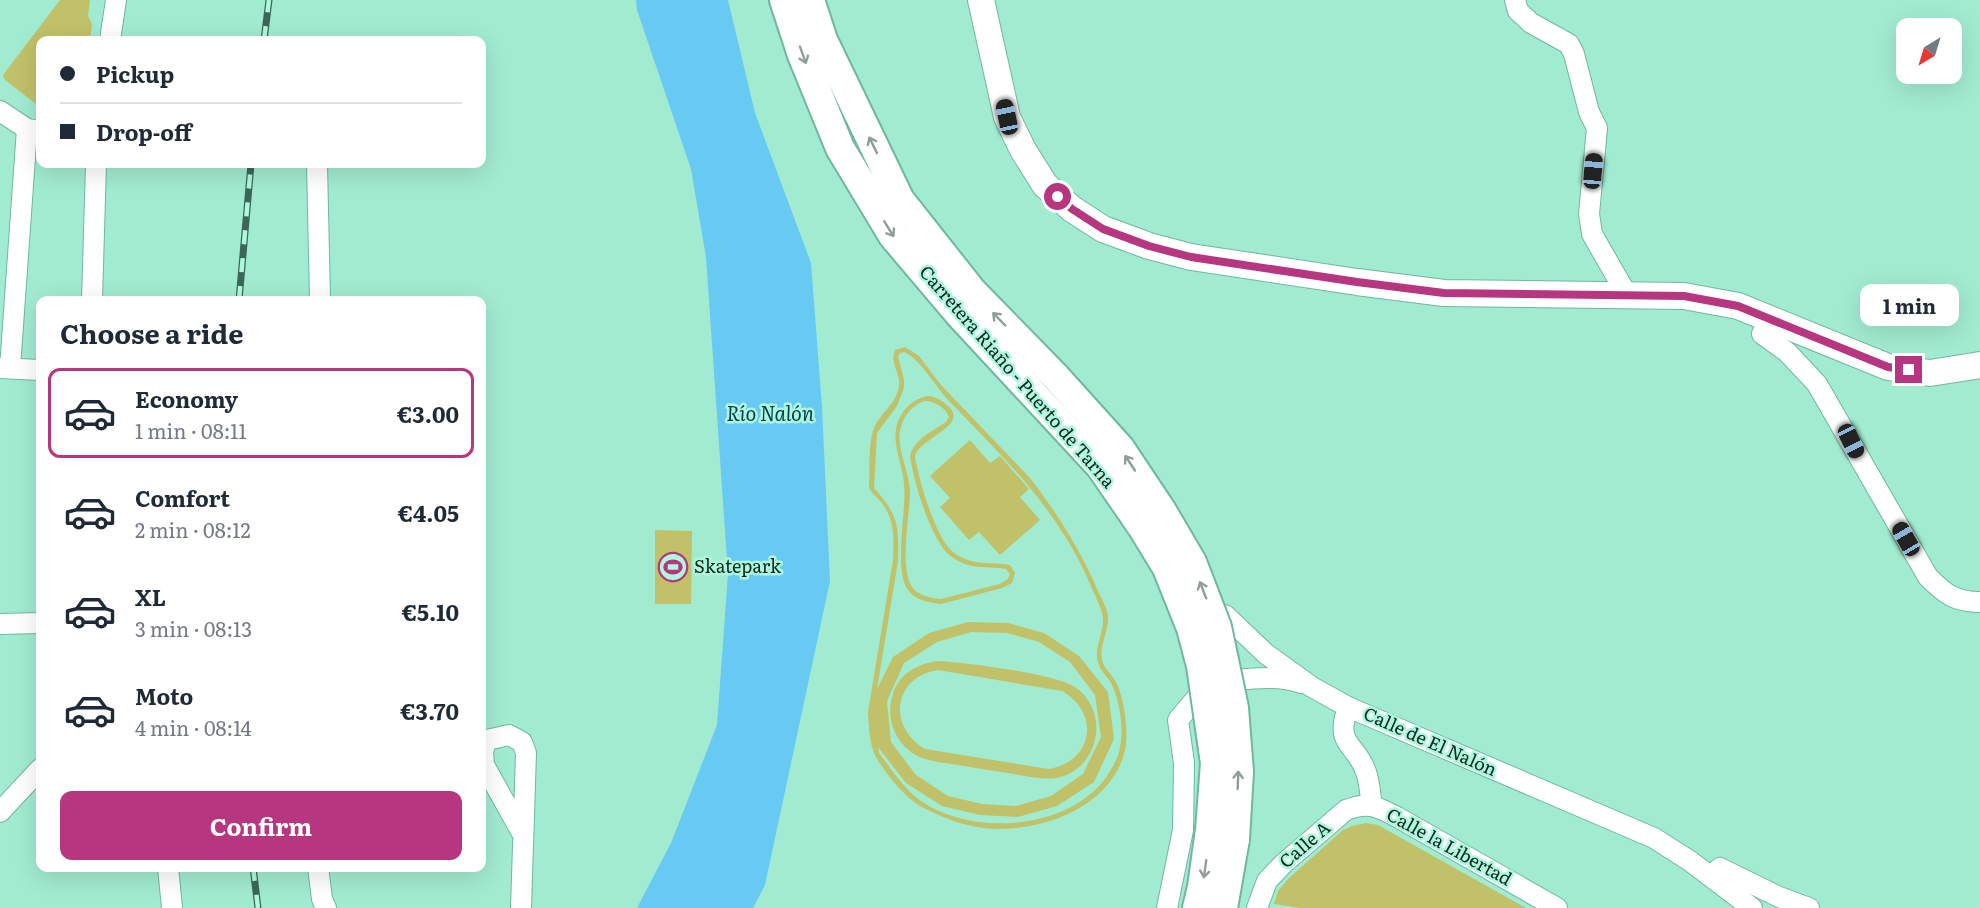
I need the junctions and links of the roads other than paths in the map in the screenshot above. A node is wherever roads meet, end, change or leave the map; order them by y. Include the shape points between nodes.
1 (116, 0) edge
2 (784, 0) edge
3 (810, 0) edge
4 (981, 0) edge
5 (1515, 0) edge
6 (111, 36) edge
7 (0, 111) edge
8 (34, 130) edge
9 (96, 168) edge
10 (316, 168) edge
11 (9, 254) edge
12 (1627, 295) junction
13 (92, 296) edge
14 (320, 296) edge
15 (1770, 319) junction
16 (1980, 365) edge
17 (5, 368) edge
18 (36, 370) edge
19 (1152, 519) junction
20 (1980, 603) edge
21 (1225, 615) dead end
22 (36, 623) edge
23 (0, 624) edge
24 (0, 631) edge
25 (1312, 687) junction
26 (1348, 707) junction
27 (36, 773) edge
28 (3, 806) edge
29 (1372, 806) junction
30 (1223, 834) junction
31 (523, 835) dead end
32 (168, 872) edge
33 (319, 872) edge
34 (1710, 876) junction
35 (172, 908) edge
36 (326, 908) edge
37 (521, 908) edge
38 (1167, 908) edge
39 (1197, 908) edge
40 (1223, 908) edge
41 (1257, 908) edge
42 (1557, 908) edge
43 (1752, 908) edge
44 (1809, 908) edge

1 - 6 street
2 -> 19 highway, Carretera Riaño - Puerto de Tarna via 840,148 893,236 959,314
19 -> 3 highway, Carretera Riaño - Puerto de Tarna via 1120,448 972,291 900,200 824,40
4 - 12 main road via 1007,117 1023,150 1045,185 1103,229 1191,257 1444,293
5 - 12 street via 1518,11 1531,23 1569,44 1574,54 1597,128 1589,213 1592,234
7 - 8 street
8 - 11 street
9 - 13 street
10 - 14 street
11 - 17 street
12 - 15 main road via 1684,296 1738,306
15 - 16 main road via 1888,367 1930,373
15 - 20 street via 1762,334 1787,352 1817,384 1928,577 1954,598
17 - 18 street
19 - 30 highway, Carretera Riaño - Puerto de Tarna, bridge via 1201,666
21 - 25 street, Calle de El Nalón via 1266,654
22 - 23 street
23 - 24 street
25 - 26 street, Calle de El Nalón
25 - 38 street via 1276,678 1210,682 1178,720 1184,763 1183,830
26 - 29 street via 1342,727 1366,771
26 - 34 street, Calle de El Nalón via 1654,838
27 - 28 street
29 - 41 street, Calle A via 1346,810 1282,864 1267,881
29 - 42 street, Calle la Libertad
30 -> 39 highway, Carretera Riaño - Puerto de Tarna
30 - 40 highway, Carretera Riaño - Puerto de Tarna
31 - 37 street
32 - 35 street
33 - 36 street
34 - 43 street, Calle de El Nalón
34 - 44 street via 1720,868

